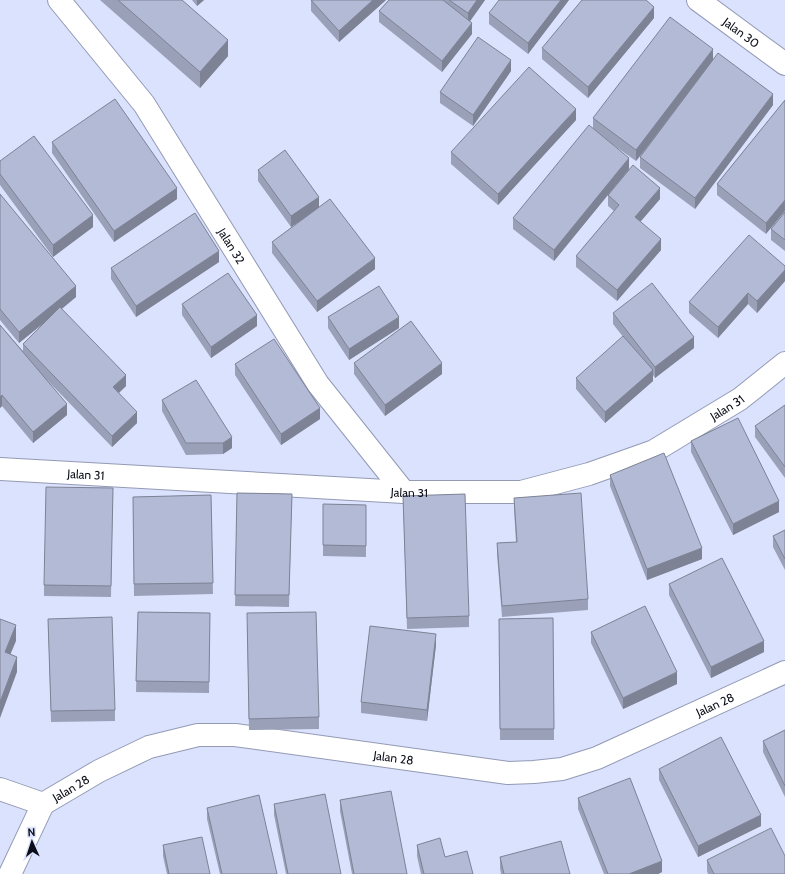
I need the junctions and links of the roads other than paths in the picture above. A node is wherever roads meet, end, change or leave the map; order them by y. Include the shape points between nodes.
1 (59, 0) edge
2 (698, 0) edge
3 (785, 64) edge
4 (785, 363) edge
5 (0, 468) edge
6 (404, 492) junction
7 (785, 672) edge
8 (0, 789) edge
9 (44, 804) junction
10 (10, 874) edge

1 - 6 street, Jalan 32 via 144,104 318,384
2 - 3 street, Jalan 30
4 - 6 street, Jalan 31 via 740,399 654,451 589,474 521,492
5 - 6 street, Jalan 31
7 - 9 street, Jalan 28 via 597,758 562,769 508,773 235,734 198,735 149,747 99,771
8 - 9 street, Jalan 28
9 - 10 street

